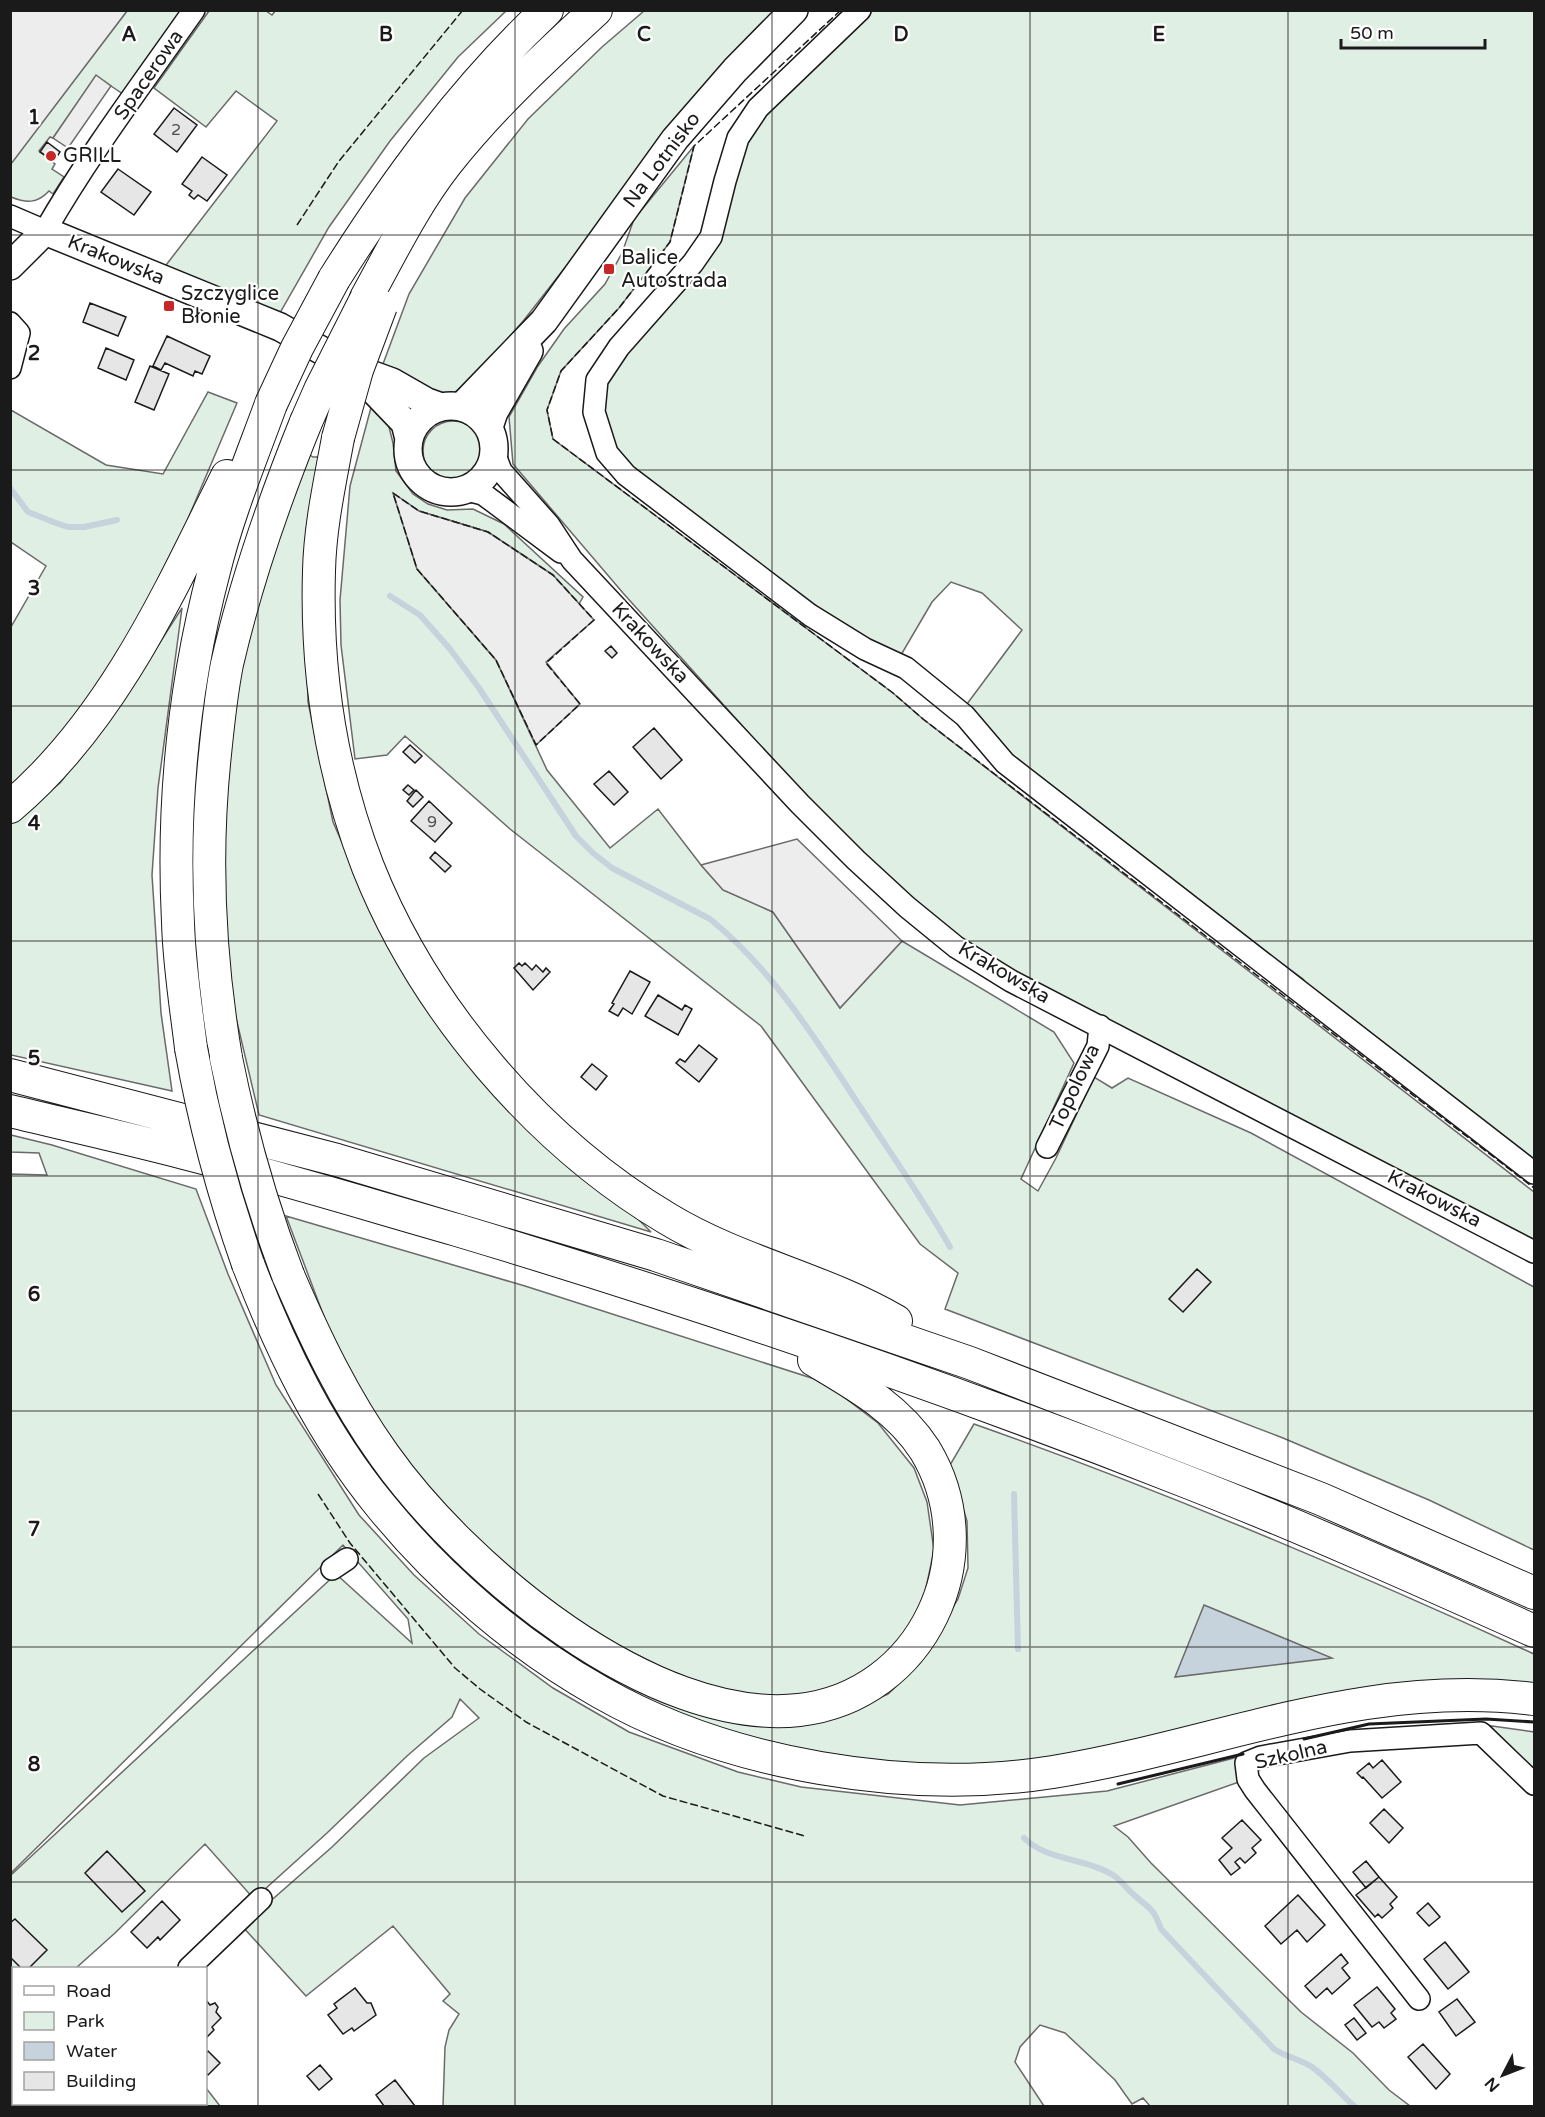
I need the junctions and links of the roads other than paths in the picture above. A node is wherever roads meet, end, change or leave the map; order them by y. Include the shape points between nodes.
1 (194, 10) edge
2 (547, 10) edge
3 (596, 10) edge
4 (794, 10) edge
5 (860, 10) edge
6 (10, 216) edge
7 (45, 231) junction
8 (10, 266) edge
9 (374, 302) junction
10 (544, 321) junction
11 (10, 323) edge
12 (351, 367) junction
13 (10, 368) edge
14 (271, 404) junction
15 (452, 406) junction
16 (489, 427) junction
17 (409, 438) junction
18 (495, 455) junction
19 (467, 490) junction
20 (572, 560) junction
21 (10, 807) edge
22 (1100, 1026) junction
23 (10, 1075) edge
24 (10, 1111) edge
25 (1047, 1147) dead end
26 (1534, 1173) edge
27 (1534, 1252) edge
28 (752, 1323) junction
29 (970, 1363) junction
30 (1534, 1593) edge
31 (1534, 1631) edge
32 (1534, 1699) edge
33 (1534, 1784) edge
34 (261, 1899) dead end
35 (190, 1967) edge
36 (1419, 1998) dead end

1 - 7 street, Spacerowa
2 - 14 highway, bridge via 488,71 385,200 334,279
3 - 9 highway via 535,69 483,137
4 - 10 main road, Na Lotnisko via 735,70 675,140
5 - 26 street via 758,108 738,138 711,237 619,347 597,380 594,412 607,453 626,475 810,615 865,649 906,668 964,716 1005,763
6 - 7 street, Krakowska
7 - 8 main road
7 - 12 main road, Krakowska via 280,327
9 - 28 highway, bridge via 320,390 278,490 227,665 218,718 208,835 214,971 226,1058 246,1148 288,1275 342,1390 386,1458 431,1512 501,1581 555,1624 653,1680 733,1706 802,1709 845,1699 863,1690 914,1646 942,1594 950,1554 947,1514 935,1470 901,1420 861,1387
9 - 29 highway, bridge via 327,496 319,567 320,650 325,702 344,793 369,867 409,950 452,1019 499,1078 597,1170 636,1199 707,1239 866,1304
10 - 15 main road, Na Lotnisko
10 - 16 main road, Na Lotnisko
11 - 13 street via 19,333
12 - 15 main road, Krakowska via 392,382 427,402
12 - 17 main road, Krakowska via 405,423
14 - 21 highway via 235,460 178,575 113,686 60,758
14 - 32 highway, bridge via 214,568 189,694 181,760 177,864 178,923 191,1048 228,1207 282,1346 334,1443 380,1506 439,1569 509,1631 574,1677 627,1706 724,1744 793,1762 870,1775 951,1780 1051,1772 1131,1757 1349,1704 1435,1695
15 - 16 main road via 480,416
15 - 17 main road via 430,411
16 - 18 main road
17 - 19 main road via 408,454 422,482 452,493
18 - 19 main road via 486,476
18 - 20 street, Krakowska via 501,471 549,525
19 - 20 street, Krakowska via 483,494
20 - 22 street, Krakowska via 800,804 907,907 956,947 1002,976
22 - 25 street, Topolowa via 1098,1046
22 - 27 street, Krakowska
23 - 29 highway via 464,1197 656,1255
24 - 28 highway via 186,1153 350,1199
28 - 31 highway via 978,1402 1178,1478
29 - 30 highway via 1321,1500
33 - 36 street, Szkolna via 1481,1733 1350,1741 1246,1763 1248,1779 1255,1790
34 - 35 street

